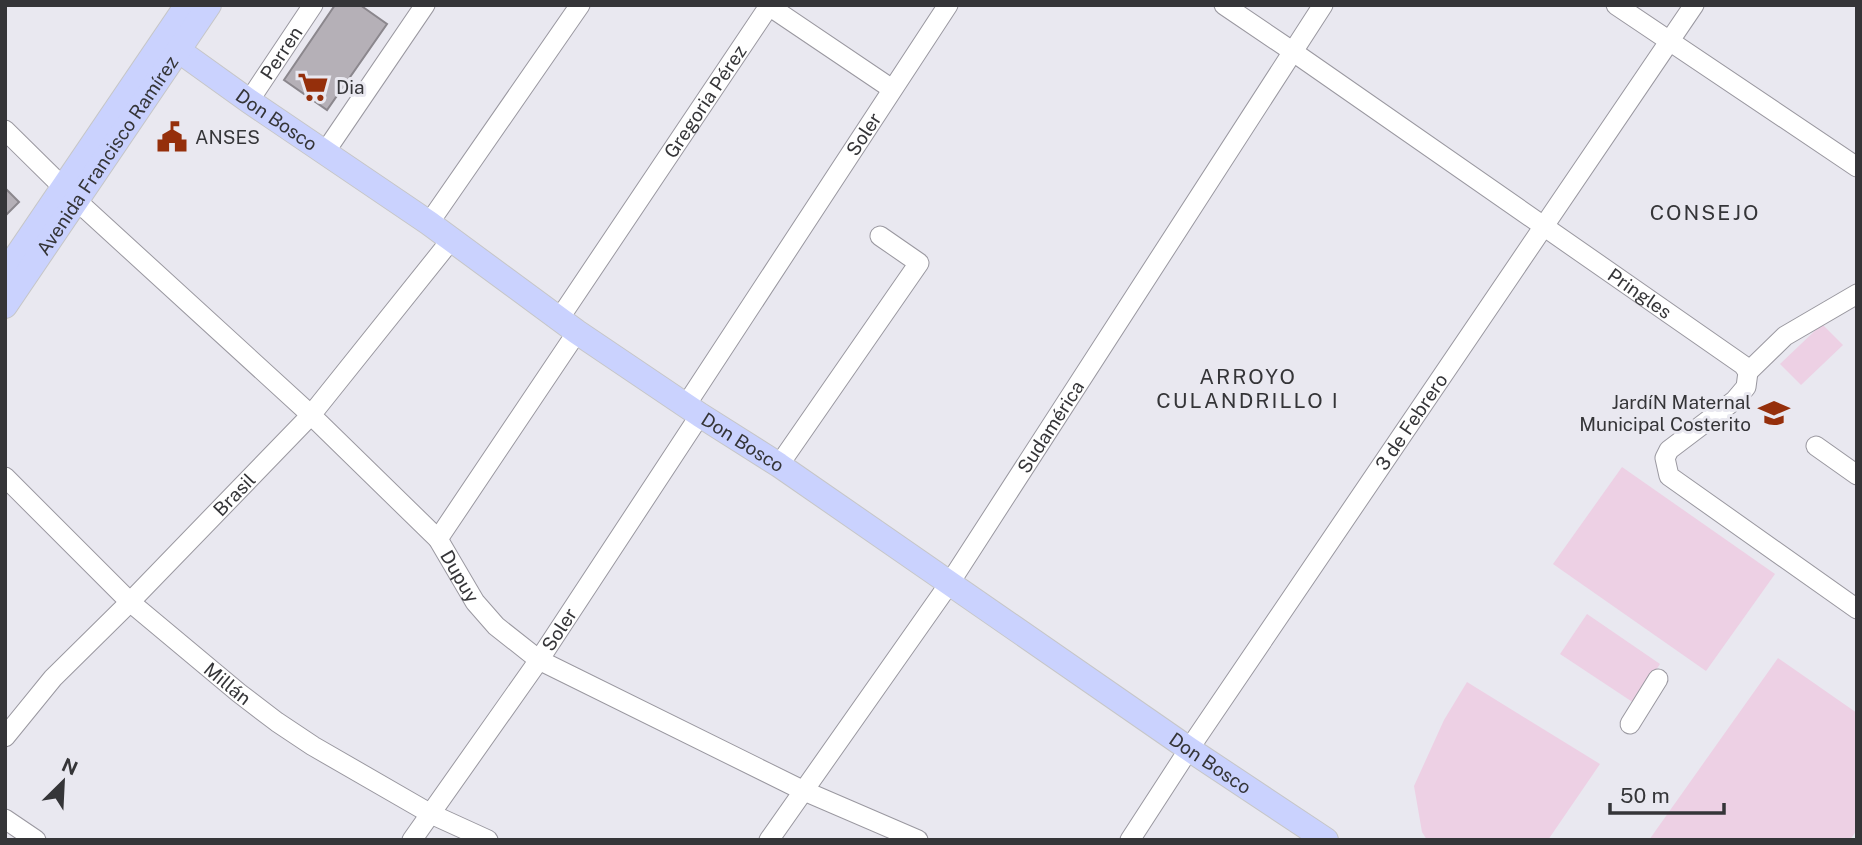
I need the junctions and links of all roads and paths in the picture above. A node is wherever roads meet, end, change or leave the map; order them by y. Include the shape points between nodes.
1 (187, 5) edge
2 (209, 5) edge
3 (313, 5) edge
4 (425, 5) edge
5 (580, 5) edge
6 (948, 5) edge
7 (1224, 5) edge
8 (1323, 5) edge
9 (1616, 5) edge
10 (1694, 5) edge
11 (1669, 42) junction
12 (171, 46) junction
13 (1292, 51) junction
14 (892, 89) junction
15 (249, 101) junction
16 (5, 130) edge
17 (325, 152) junction
18 (1857, 167) edge
19 (70, 195) junction
20 (429, 223) junction
21 (1544, 226) junction
22 (880, 236) dead end
23 (451, 240) junction
24 (5, 273) edge
25 (1857, 294) edge
26 (5, 306) edge
27 (568, 325) junction
28 (1748, 372) junction
29 (693, 410) junction
30 (311, 415) junction
31 (1816, 446) dead end
32 (779, 465) junction
33 (1857, 475) edge
34 (5, 477) edge
35 (438, 539) junction
36 (949, 584) junction
37 (130, 602) junction
38 (1857, 609) edge
39 (540, 660) junction
40 (1658, 679) dead end
41 (1630, 724) dead end
42 (5, 737) edge
43 (1189, 749) junction
44 (802, 790) junction
45 (431, 814) junction
46 (5, 820) edge
47 (36, 840) edge
48 (412, 840) edge
49 (488, 840) edge
50 (769, 840) edge
51 (918, 840) edge
52 (1130, 840) edge
53 (1326, 840) edge

1 - 12 main road, Avenida Francisco Ramírez
2 - 12 main road, Avenida Francisco Ramírez
3 - 15 street, Perren
4 - 17 street
5 - 20 street
6 - 14 street, Soler
7 - 13 street, Pringles
8 - 13 street, Sudamérica
9 - 11 street
10 - 11 street, 3 de Febrero
11 - 18 street
11 - 21 street, 3 de Febrero
12 - 15 main road, Don Bosco
12 - 19 main road, Avenida Francisco Ramírez
13 - 21 street, Pringles
13 - 36 street, Sudamérica
14 - 27 street, Gregoria Pérez via 769,6
14 - 29 street, Soler
15 - 17 main road, Don Bosco
16 - 19 street, Dupuy
17 - 20 main road, Don Bosco
19 - 24 main road, Avenida Francisco Ramírez
19 - 26 main road, Avenida Francisco Ramírez
19 - 30 street, Dupuy
20 - 23 main road, Don Bosco
21 - 28 street, Pringles
21 - 43 street, 3 de Febrero
22 - 32 street via 919,263
23 - 27 main road, Don Bosco
23 - 30 street, Brasil
25 - 28 street via 1785,336
27 - 29 main road, Don Bosco
27 - 35 street
28 - 38 street via 1746,387 1735,400 1669,450 1665,457 1669,476
29 - 32 main road, Don Bosco
29 - 39 street, Soler
30 - 35 street, Dupuy
30 - 37 street, Brasil
31 - 33 street
32 - 36 main road, Don Bosco
34 - 37 street, Millán
35 - 39 street, Dupuy via 475,602
36 - 43 main road, Don Bosco
36 - 44 street, Sudamérica
37 - 42 street, Brasil via 53,678
37 - 45 street, Millán via 277,722
39 - 44 street, Dupuy
39 - 45 street, Soler
40 - 41 street
43 - 52 street, 3 de Febrero
43 - 53 main road, Don Bosco
44 - 50 street, Sudamérica
44 - 51 street, Dupuy
45 - 48 street, Soler
45 - 49 street, Millán
46 - 47 street

